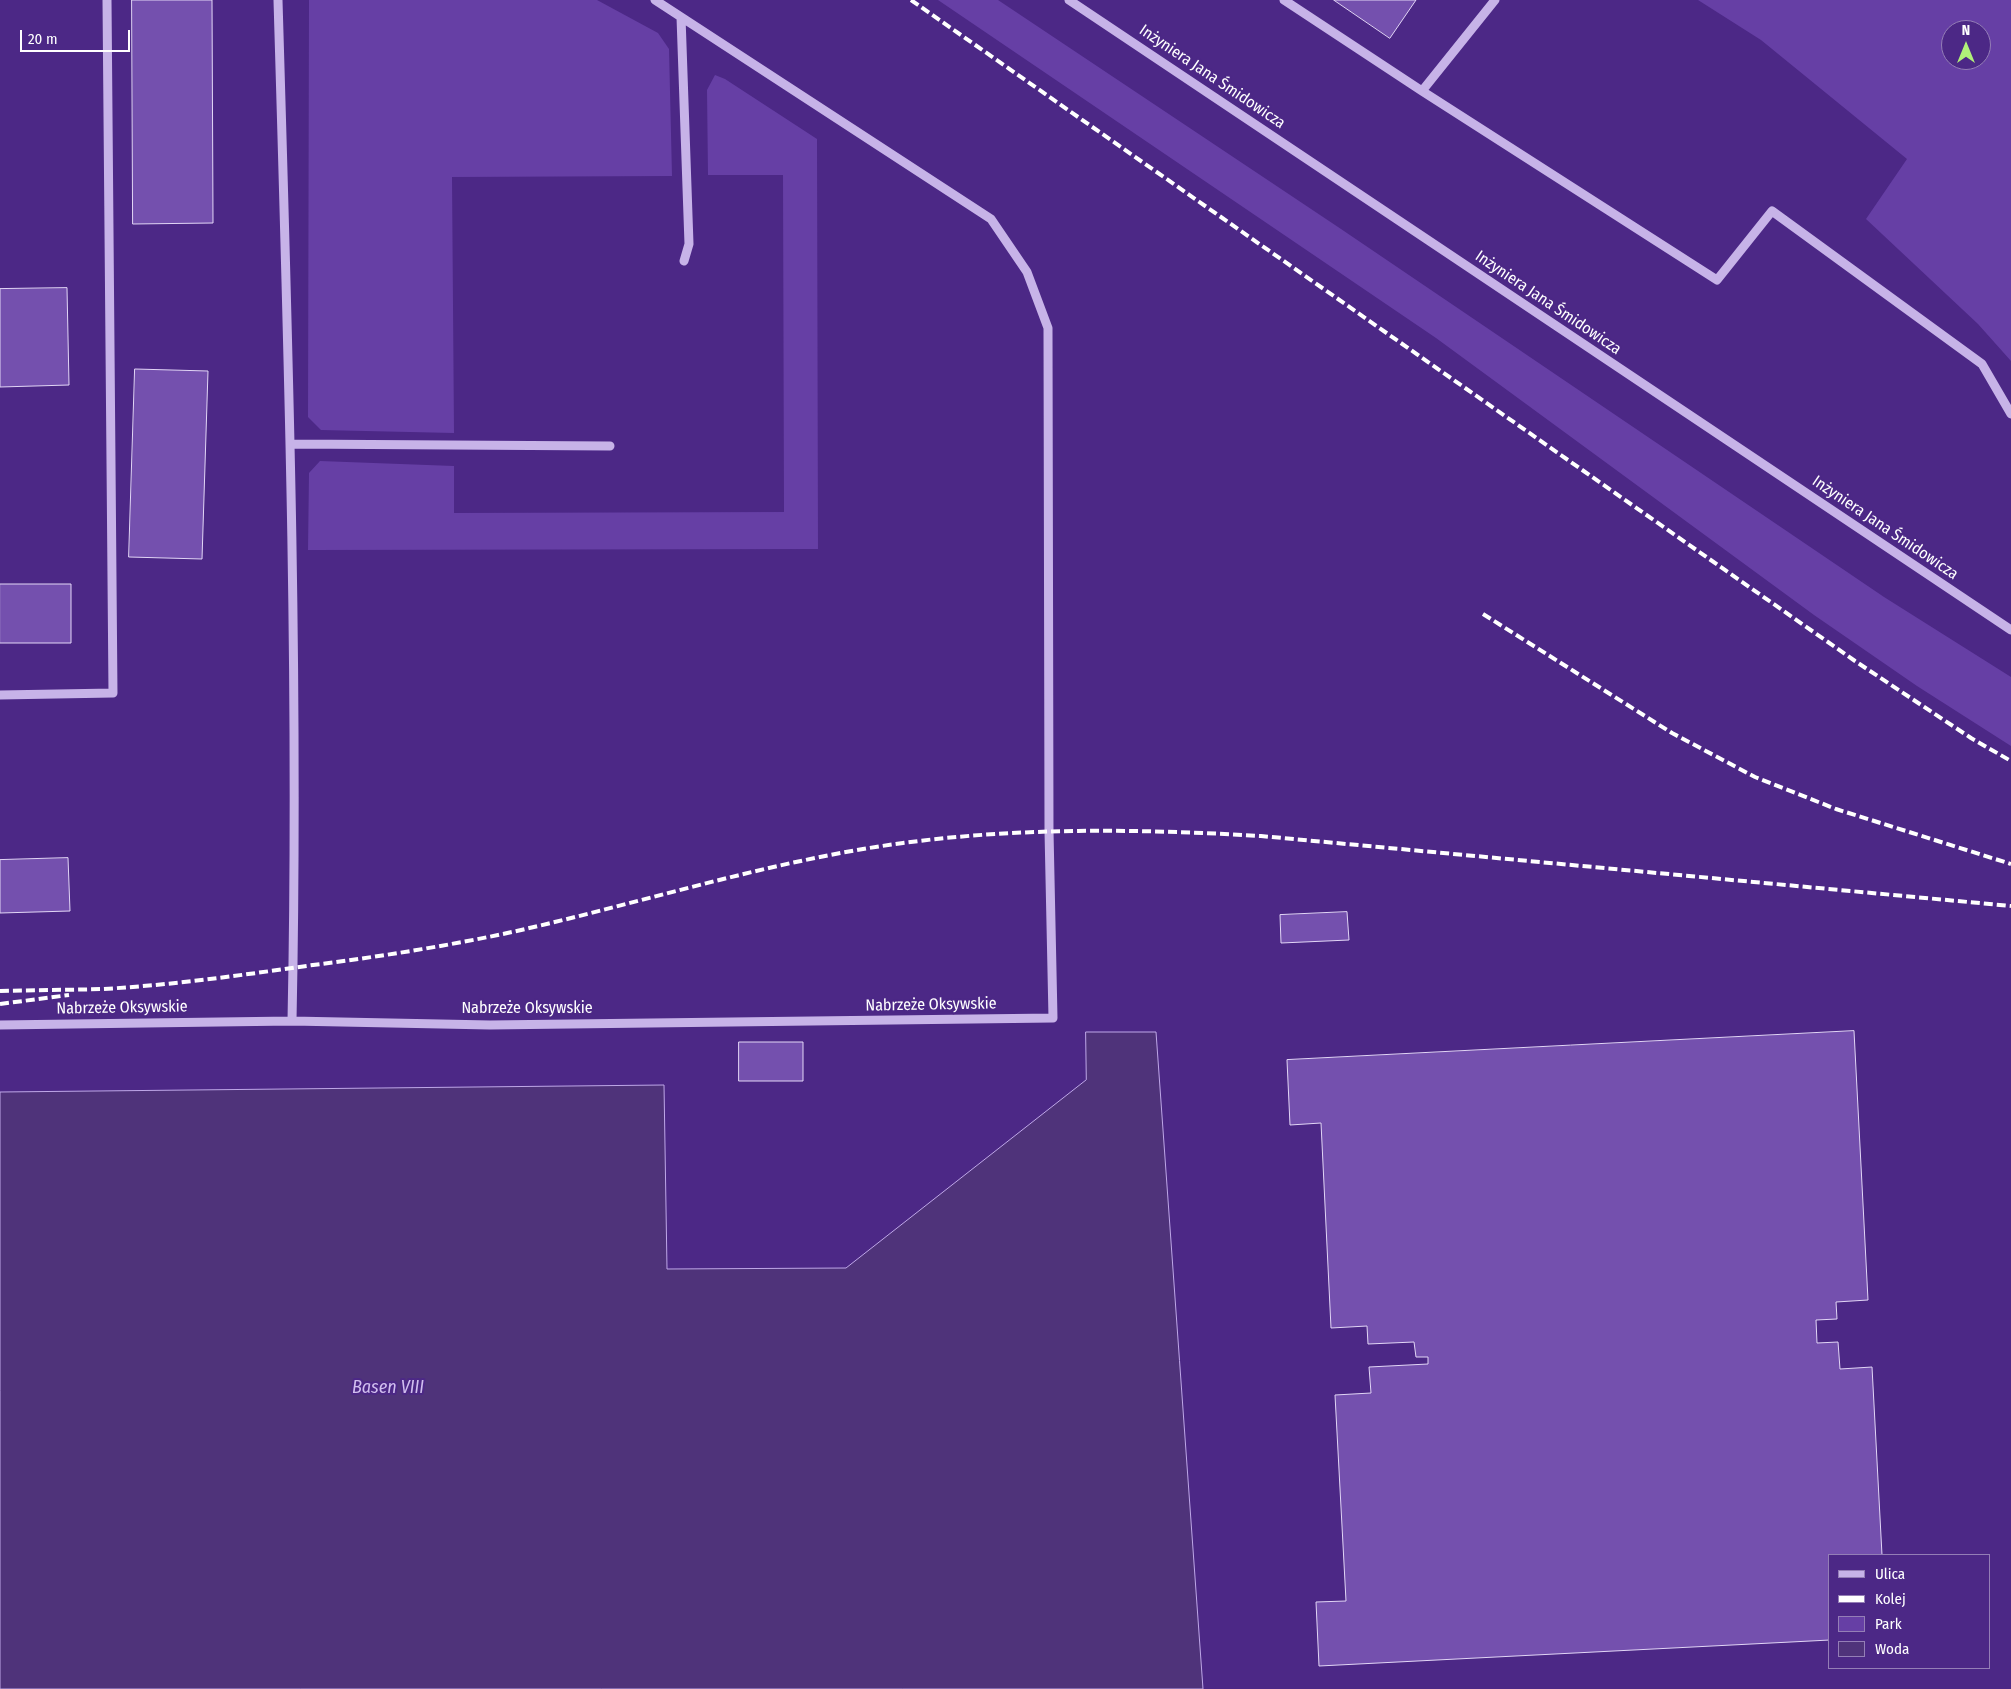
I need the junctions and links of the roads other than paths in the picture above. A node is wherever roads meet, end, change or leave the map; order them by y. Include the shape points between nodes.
1 (106, 0) edge
2 (278, 0) edge
3 (655, 0) edge
4 (1069, 0) edge
5 (1284, 0) edge
6 (1495, 0) edge
7 (681, 17) junction
8 (1422, 91) junction
9 (684, 261) dead end
10 (2011, 414) edge
11 (291, 444) junction
12 (610, 446) dead end
13 (2011, 630) edge
14 (0, 695) edge
15 (292, 1021) junction
16 (0, 1025) edge

1 - 14 street via 113,693
2 - 11 street
3 - 7 street
4 - 13 street, Inżyniera Jana Śmidowicza
5 - 8 street
6 - 8 street
7 - 9 street via 689,244
7 - 15 street, Nabrzeże Oksywskie via 991,219 1027,272 1048,328 1049,831 1054,1018 490,1025
8 - 10 street via 1717,280 1772,211 1982,364
11 - 12 street
11 - 15 street
15 - 16 street, Nabrzeże Oksywskie

